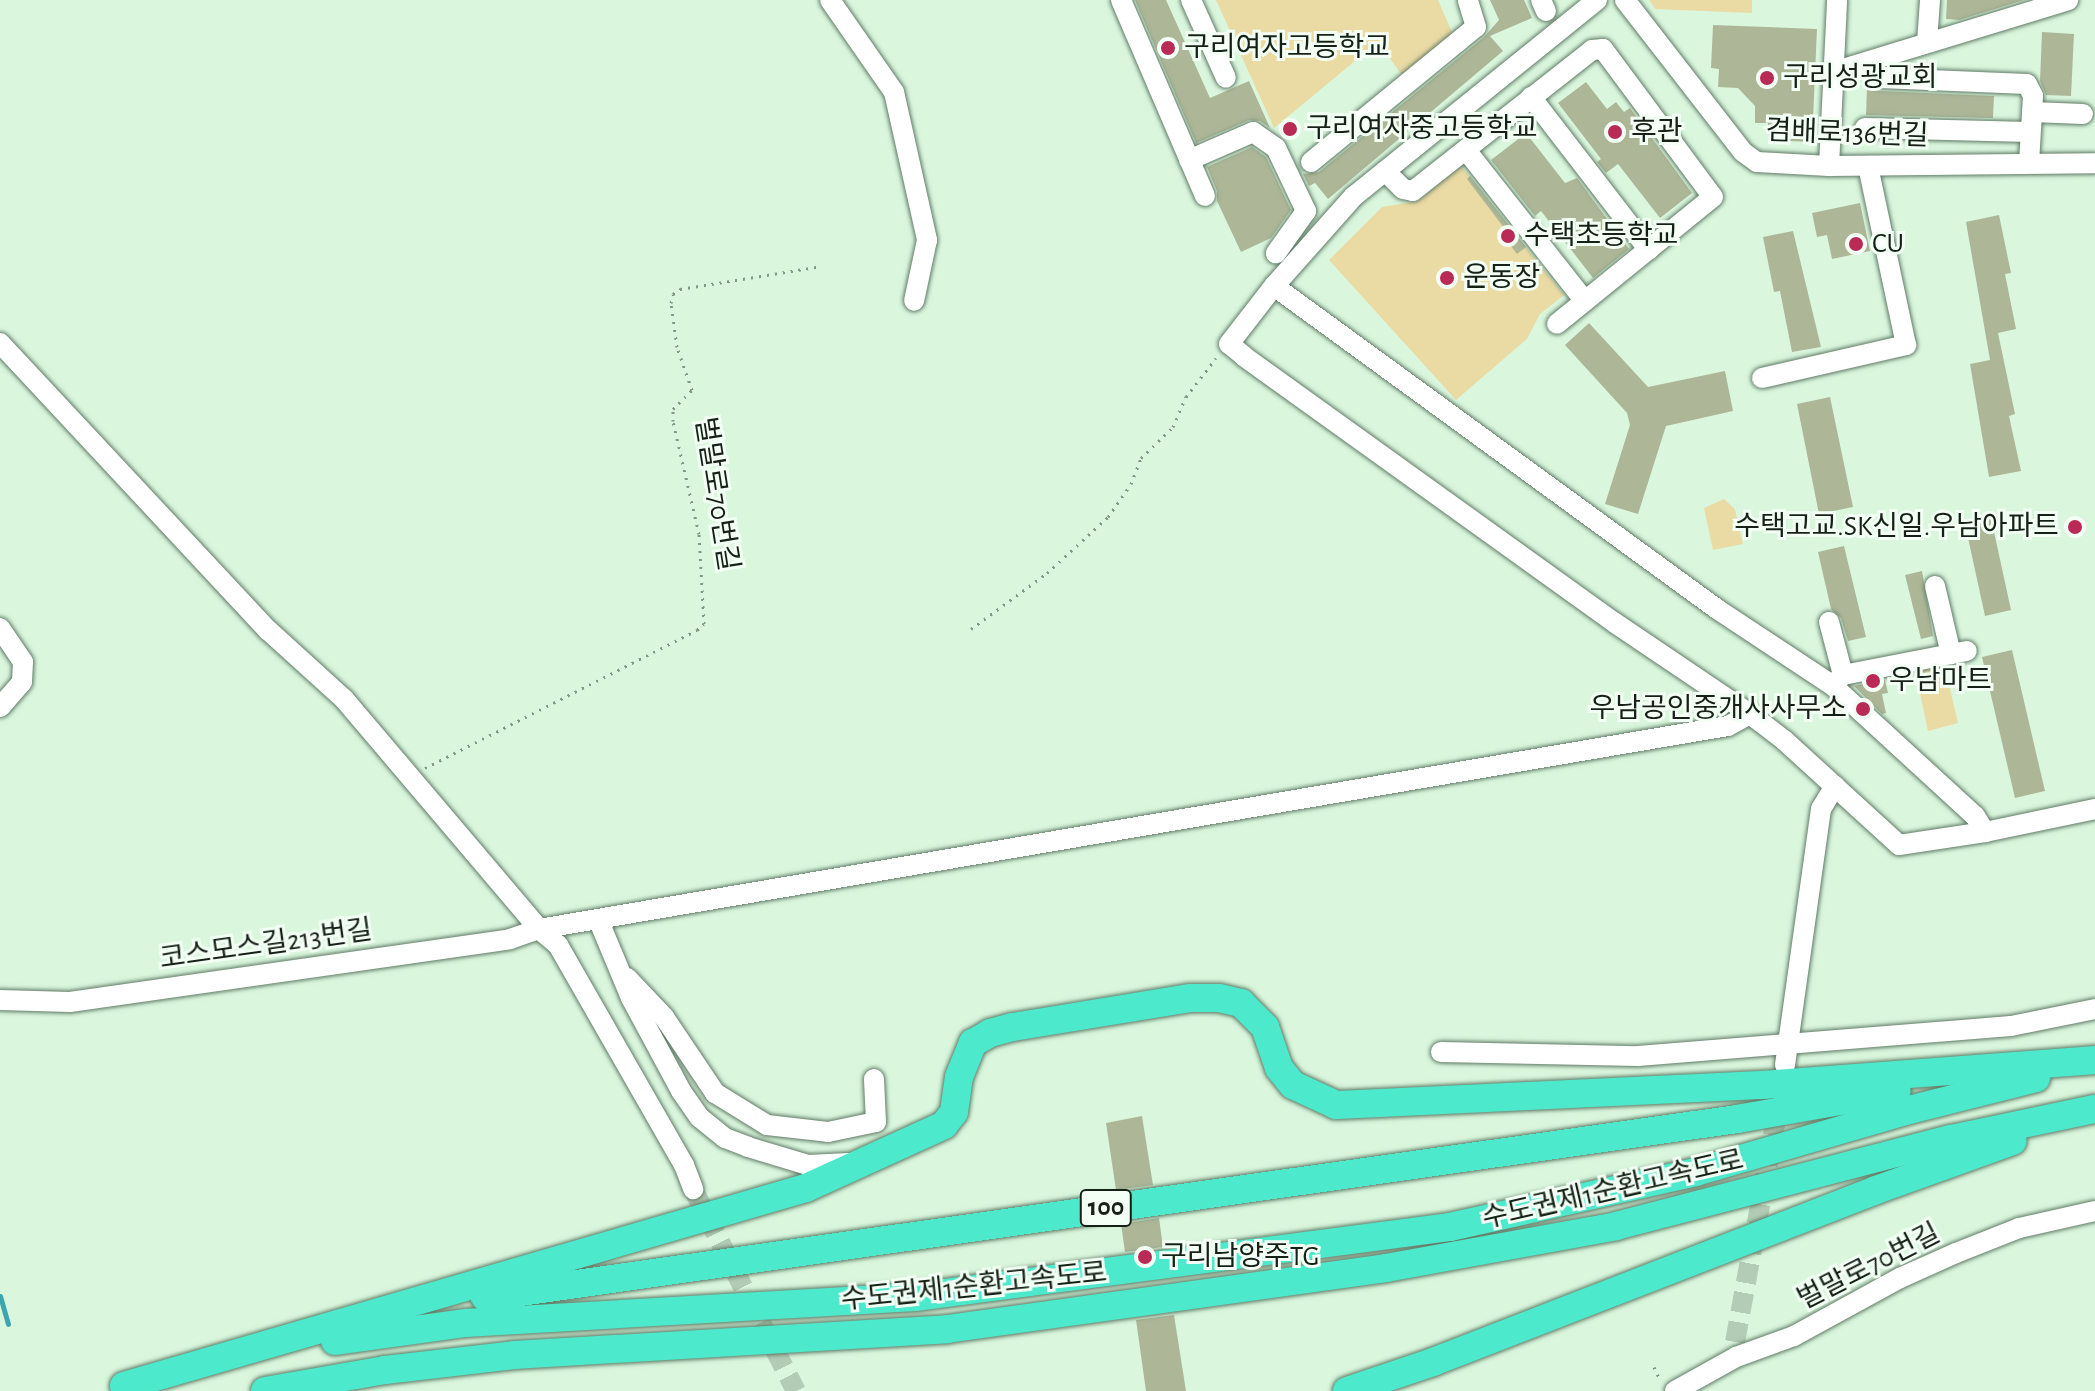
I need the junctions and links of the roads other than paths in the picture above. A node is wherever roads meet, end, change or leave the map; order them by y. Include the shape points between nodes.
1 (830, 0) edge
2 (1121, 0) edge
3 (1191, 0) edge
4 (1468, 0) edge
5 (1597, 0) edge
6 (1625, 0) edge
7 (1837, 0) edge
8 (1930, 0) edge
9 (2068, 0) edge
10 (2027, 6) edge
11 (1927, 42) junction
12 (1833, 72) junction
13 (1226, 78) dead end
14 (1880, 78) dead end
15 (1531, 97) junction
16 (2083, 114) dead end
17 (2031, 122) junction
18 (1865, 128) dead end
19 (1466, 150) junction
20 (1189, 160) junction
21 (1311, 162) dead end
22 (2029, 163) junction
23 (2095, 163) edge
24 (1829, 166) junction
25 (1868, 166) junction
26 (1385, 171) junction
27 (1205, 196) dead end
28 (1649, 250) junction
29 (1276, 253) dead end
30 (1274, 286) junction
31 (914, 301) dead end
32 (1585, 301) junction
33 (1557, 324) dead end
34 (0, 343) edge
35 (1762, 378) dead end
36 (1935, 586) dead end
37 (1829, 622) dead end
38 (0, 628) edge
39 (1837, 680) junction
40 (0, 707) edge
41 (1750, 714) junction
42 (1835, 786) junction
43 (2095, 809) edge
44 (1985, 832) junction
45 (598, 919) junction
46 (539, 929) junction
47 (619, 969) junction
48 (0, 1000) edge
49 (2095, 1009) edge
50 (1441, 1052) dead end
51 (1787, 1055) junction
52 (2095, 1063) edge
53 (874, 1079) dead end
54 (2095, 1110) edge
55 (863, 1162) junction
56 (693, 1189) tunnel mouth
57 (2095, 1211) edge
58 (1703, 1385) edge
59 (114, 1388) edge
60 (265, 1391) edge
61 (1347, 1391) edge
62 (1675, 1391) edge

1 - 31 street via 894,92 927,240
2 - 20 street
3 - 13 street
4 - 21 street via 1476,27
5 - 26 street
6 - 24 street, 겸배로136번길 via 1743,152 1765,163
7 - 12 street
8 - 11 street
9 - 10 street
10 - 11 street
11 - 12 street
12 - 24 street
14 - 17 street via 2024,83 2032,91
15 - 19 street
15 - 28 street
15 - 28 street via 1592,50 1603,49 1712,194
16 - 17 street
17 - 18 street
17 - 22 street
19 - 26 street via 1413,191 1403,189
19 - 32 street
20 - 27 street
20 - 29 street via 1253,132 1276,148 1306,211
22 - 23 street, 겸배로136번길
22 - 25 street, 겸배로136번길
24 - 25 street, 겸배로136번길
25 - 35 street via 1906,345
26 - 30 street via 1354,196
28 - 32 street
30 - 39 street via 1717,609
30 - 41 street via 1229,344
32 - 33 street
34 - 46 street via 269,631 344,699
36 - 39 street via 1959,652
37 - 39 street
38 - 40 street via 23,662 22,682
39 - 44 street
41 - 42 street
41 - 45 street, 코스모스길213번길 via 1728,726
42 - 44 street via 1899,845
42 - 51 street via 1821,809
43 - 44 street
45 - 46 street, 코스모스길213번길
45 - 47 street
46 - 48 street, 코스모스길213번길 via 510,939 70,1002
46 - 56 street via 558,945
47 - 53 street via 664,1017 715,1093 767,1125 828,1132 876,1122
47 - 55 street via 681,1091 699,1117 725,1138 808,1165
49 - 51 street via 2011,1026
50 - 51 street
52 - 55 highway via 1336,1105 1293,1085 1279,1068 1265,1027 1241,1003 1191,998 990,1033 973,1043 959,1077 954,1112 944,1125
52 - 59 highway, 수도권제1순환고속도로 / 100 via 464,1300
52 - 59 highway, 수도권제1순환고속도로 / 100 via 1622,1191 1450,1227 915,1297 395,1331
54 - 60 highway, 수도권제1순환고속도로 via 1951,1139 1616,1226 1386,1268 947,1329 514,1355
54 - 61 highway, 수도권제1순환고속도로
55 - 59 highway via 806,1188
57 - 58 street, 벌말로70번길 via 2019,1228 1900,1278 1794,1336 1736,1350
58 - 62 street, 벌말로70번길

